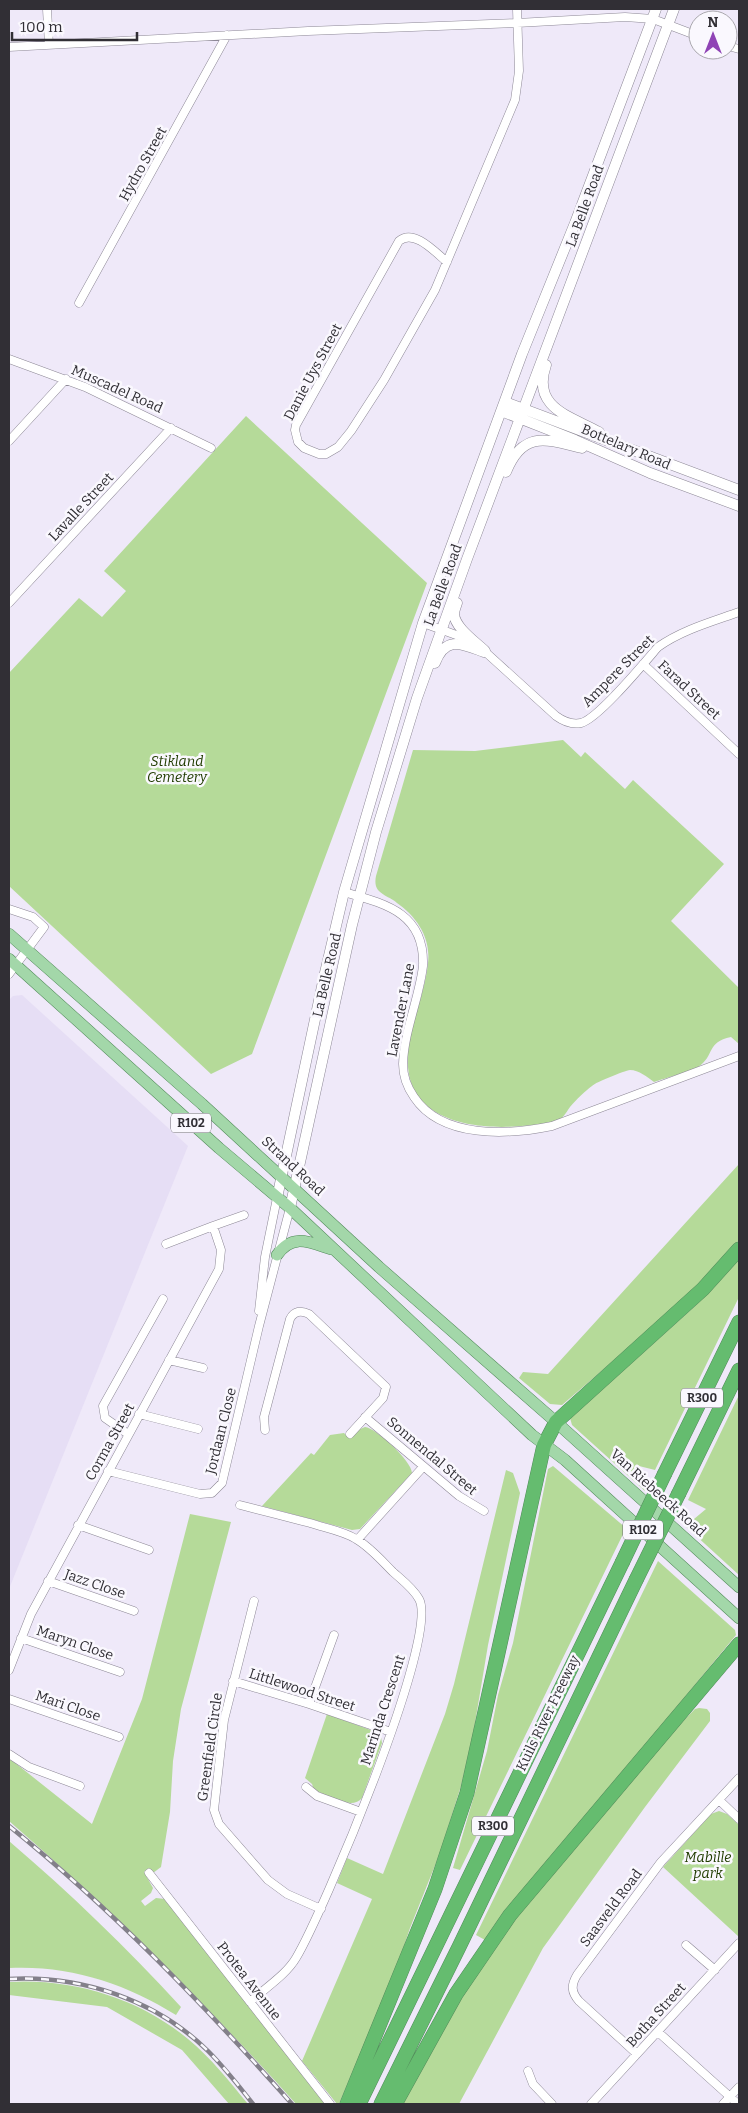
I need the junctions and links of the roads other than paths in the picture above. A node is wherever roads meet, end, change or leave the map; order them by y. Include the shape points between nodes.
1 (47, 9) edge
2 (517, 9) edge
3 (656, 9) edge
4 (674, 9) edge
5 (653, 19) junction
6 (517, 23) junction
7 (668, 24) junction
8 (688, 32) edge
9 (227, 35) junction
10 (49, 45) junction
11 (9, 47) edge
12 (447, 262) junction
13 (576, 269) junction
14 (80, 303) dead end
15 (9, 359) edge
16 (66, 379) junction
17 (503, 406) junction
18 (521, 414) junction
19 (171, 428) junction
20 (9, 441) edge
21 (619, 445) junction
22 (211, 448) dead end
23 (614, 457) junction
24 (493, 489) junction
25 (739, 490) edge
26 (739, 506) edge
27 (458, 582) junction
28 (9, 603) edge
29 (739, 612) edge
30 (423, 623) junction
31 (441, 629) junction
32 (486, 652) junction
33 (643, 664) junction
34 (425, 675) junction
35 (739, 754) edge
36 (344, 892) junction
37 (360, 896) junction
38 (9, 909) edge
39 (9, 934) edge
40 (27, 948) junction
41 (11, 966) edge
42 (739, 1056) edge
43 (281, 1176) junction
44 (294, 1188) junction
45 (277, 1198) junction
46 (290, 1208) junction
47 (244, 1215) dead end
48 (212, 1226) junction
49 (166, 1244) dead end
50 (739, 1248) edge
51 (333, 1249) junction
52 (277, 1255) junction
53 (163, 1299) dead end
54 (739, 1322) edge
55 (259, 1326) junction
56 (169, 1360) junction
57 (203, 1368) dead end
58 (739, 1370) edge
59 (139, 1414) junction
60 (366, 1417) junction
61 (556, 1422) junction
62 (198, 1429) dead end
63 (265, 1430) dead end
64 (128, 1434) junction
65 (350, 1434) dead end
66 (544, 1445) junction
67 (423, 1467) junction
68 (108, 1471) junction
69 (240, 1505) dead end
70 (484, 1511) dead end
71 (78, 1525) junction
72 (358, 1539) junction
73 (149, 1550) dead end
74 (48, 1581) junction
75 (739, 1587) edge
76 (254, 1601) dead end
77 (134, 1611) dead end
78 (739, 1618) edge
79 (334, 1634) dead end
80 (21, 1638) junction
81 (739, 1644) edge
82 (9, 1670) edge
83 (120, 1672) dead end
84 (233, 1681) junction
85 (9, 1699) edge
86 (309, 1704) junction
87 (391, 1732) junction
88 (119, 1737) dead end
89 (9, 1754) edge
90 (739, 1778) edge
91 (80, 1786) dead end
92 (306, 1787) dead end
93 (719, 1800) junction
94 (361, 1812) junction
95 (739, 1819) edge
96 (149, 1873) dead end
97 (321, 1909) junction
98 (739, 1944) edge
99 (686, 1945) dead end
100 (714, 1970) junction
101 (250, 2002) junction
102 (658, 2032) junction
103 (637, 2054) junction
104 (528, 2071) dead end
105 (739, 2087) edge
106 (730, 2097) junction
107 (330, 2104) edge
108 (347, 2104) edge
109 (359, 2104) edge
110 (381, 2104) edge
111 (395, 2104) edge
112 (552, 2104) edge
113 (591, 2104) edge
114 (723, 2104) edge
115 (738, 2104) edge

1 - 10 street
2 - 6 street, Danie Uys Street
3 - 5 main road, La Belle Road
4 - 7 main road, La Belle Road
5 - 6 street via 591,18
5 - 7 street
5 - 17 main road, La Belle Road
6 - 9 street
6 - 12 street, Danie Uys Street via 519,71 515,100
7 - 8 street
7 - 13 main road, La Belle Road
9 - 10 street
9 - 14 street, Hydro Street
10 - 11 street
12 - 12 street, Danie Uys Street via 435,290 384,380 351,431 338,447 326,454 304,448 296,437 296,425 399,241 412,237
13 - 18 main road, La Belle Road
13 - 21 main road via 569,302 543,375 543,391 555,410
15 - 16 street, Muscadel Road
16 - 19 street, Muscadel Road
16 - 20 street
17 - 18 main road, Bottelary Road
17 - 30 main road, La Belle Road
18 - 21 main road, Bottelary Road
18 - 23 main road, Bottelary Road
18 - 24 main road, La Belle Road
19 - 22 street, Muscadel Road
19 - 28 street, Lavalle Street
21 - 25 main road, Bottelary Road
23 - 24 main road via 549,440 530,442 517,451 504,477
23 - 26 main road, Bottelary Road
24 - 27 main road, La Belle Road
27 - 31 main road, La Belle Road
27 - 32 main road via 455,618
29 - 33 street, Ampere Street via 677,634 658,647
30 - 31 street, Ampere Street
30 - 36 main road, La Belle Road
31 - 32 street, Ampere Street via 469,640
31 - 34 main road, La Belle Road
32 - 33 street, Ampere Street via 556,716 574,723 595,714
32 - 34 main road via 459,643 452,644 442,649 435,665
33 - 35 street, Farad Street
34 - 37 main road, La Belle Road via 385,801
36 - 37 street, Lavender Lane
36 - 43 main road, La Belle Road
37 - 42 street, Lavender Lane via 396,909 420,940 422,972 403,1056 403,1072 418,1103 440,1120 476,1130 524,1131 552,1126
37 - 44 main road, La Belle Road
38 - 40 street via 33,917 44,927
39 - 40 main road, Strand Road / R102
40 - 41 street
40 - 43 main road, Strand Road / R102
41 - 45 main road, R102
43 - 44 main road, Strand Road / R102
43 - 45 main road, La Belle Road
44 - 46 main road, La Belle Road
44 - 61 main road, Strand Road / R102
45 - 46 main road, R102
45 - 55 street, Jordaan Close via 265,1257
46 - 51 main road, R102
46 - 52 street, Jordaan Close
47 - 48 street
48 - 49 street
48 - 56 street, Corma Street via 221,1250 219,1269
50 - 61 highway via 703,1289
51 - 52 main road via 298,1240 289,1242
51 - 66 main road, R102
52 - 55 street, Jordaan Close
53 - 64 street via 103,1406 105,1418
54 - 109 highway, Kuils River Freeway / R300, bridge
55 - 68 street, Jordaan Close via 226,1472 218,1488 212,1493 200,1494
56 - 57 street
56 - 59 street, Corma Street
58 - 110 highway, Kuils River Freeway / R300, bridge
59 - 62 street
59 - 64 street, Corma Street
60 - 63 street, Sonnendal Street via 383,1398 385,1386 309,1314 299,1312 290,1319 264,1417
60 - 65 street, Sonnendal Street
60 - 67 street, Sonnendal Street
61 - 66 highway
61 - 75 main road, Van Riebeeck Road / R102
64 - 68 street, Corma Street
66 - 78 main road, R102 via 565,1460
66 - 108 highway via 468,1793 435,1889
67 - 70 street, Sonnendal Street
67 - 72 street
68 - 71 street, Corma Street
69 - 72 street, Marinda Crescent
71 - 73 street
71 - 74 street, Corma Street
72 - 87 street, Marinda Crescent via 414,1592 423,1607 411,1666
74 - 77 street, Jazz Close
74 - 80 street, Corma Street
76 - 84 street, Greenfield Circle
79 - 86 street
80 - 82 street, Corma Street
80 - 83 street, Maryn Close
81 - 111 highway via 500,1929 456,1994
84 - 86 street, Littlewood Street
84 - 97 street, Greenfield Circle via 216,1782 214,1810 219,1824 273,1884
85 - 88 street, Mari Close
86 - 87 street, Littlewood Street
87 - 94 street, Marinda Crescent
89 - 91 street via 29,1767
90 - 93 street, Saasveld Road
92 - 94 street via 317,1796
93 - 95 street
93 - 103 street, Saasveld Road via 661,1862 572,1983 579,2002
94 - 97 street, Marinda Crescent
96 - 101 street, Protea Avenue
97 - 101 street, Marinda Crescent via 296,1958
98 - 100 street, Botha Street
99 - 100 street
100 - 102 street, Botha Street
101 - 107 street, Protea Avenue
102 - 103 street, Botha Street
102 - 106 street
103 - 113 street, Botha Street
104 - 112 street via 533,2084
105 - 106 street
106 - 114 street
106 - 115 street

